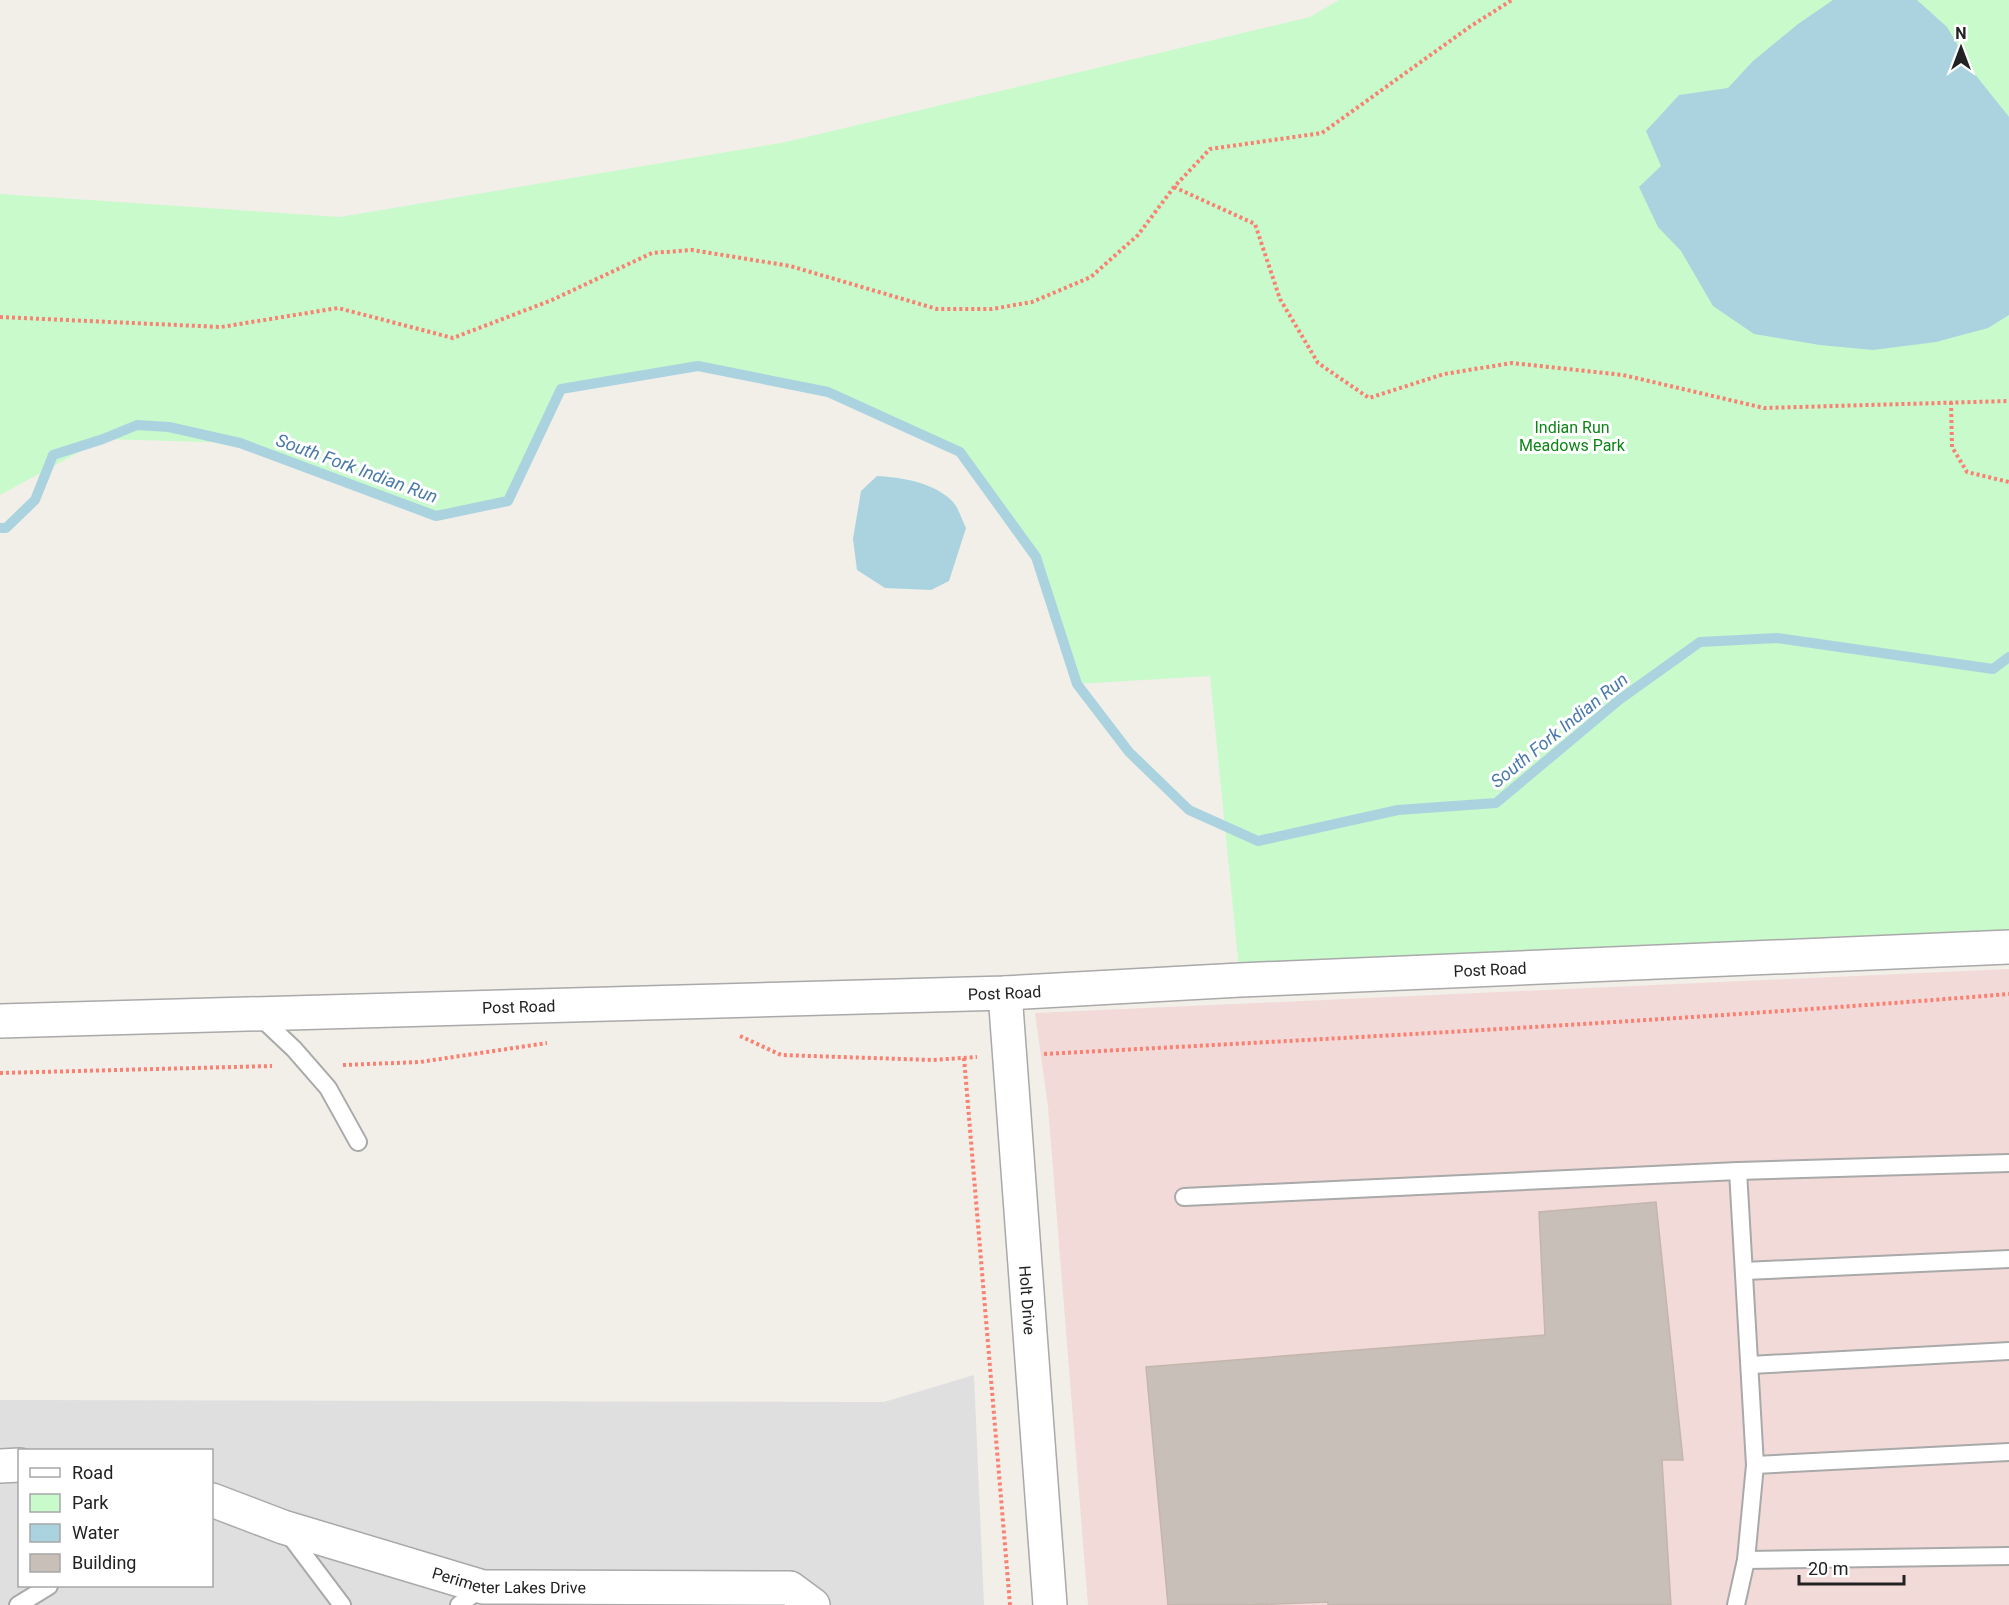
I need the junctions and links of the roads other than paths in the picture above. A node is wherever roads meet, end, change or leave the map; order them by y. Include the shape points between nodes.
1 (2009, 947) edge
2 (1005, 993) junction
3 (256, 1014) junction
4 (0, 1021) edge
5 (358, 1142) dead end
6 (2009, 1163) edge
7 (1738, 1171) junction
8 (1184, 1197) dead end
9 (2009, 1259) edge
10 (1744, 1270) junction
11 (2009, 1351) edge
12 (1750, 1365) junction
13 (2009, 1452) edge
14 (1755, 1465) junction
15 (0, 1466) edge
16 (18, 1466) edge
17 (213, 1500) edge
18 (283, 1527) junction
19 (2009, 1556) edge
20 (1746, 1560) junction
21 (47, 1587) edge
22 (471, 1596) edge
23 (18, 1605) edge
24 (342, 1605) edge
25 (813, 1605) edge
26 (1050, 1605) edge
27 (1736, 1605) edge

1 - 2 street, Post Road
2 - 3 street, Post Road
2 - 26 street, Holt Drive
3 - 4 street, Post Road
3 - 5 lane via 328,1088
6 - 7 lane
7 - 8 lane
7 - 10 lane
9 - 10 lane
10 - 12 lane
11 - 12 lane
12 - 14 lane
13 - 14 lane
14 - 20 lane
15 - 16 street
17 - 18 street, Perimeter Lakes Drive
18 - 22 street, Perimeter Lakes Drive
18 - 24 lane
19 - 20 lane
20 - 27 lane
21 - 23 lane
22 - 25 street, Perimeter Lakes Drive via 790,1588

